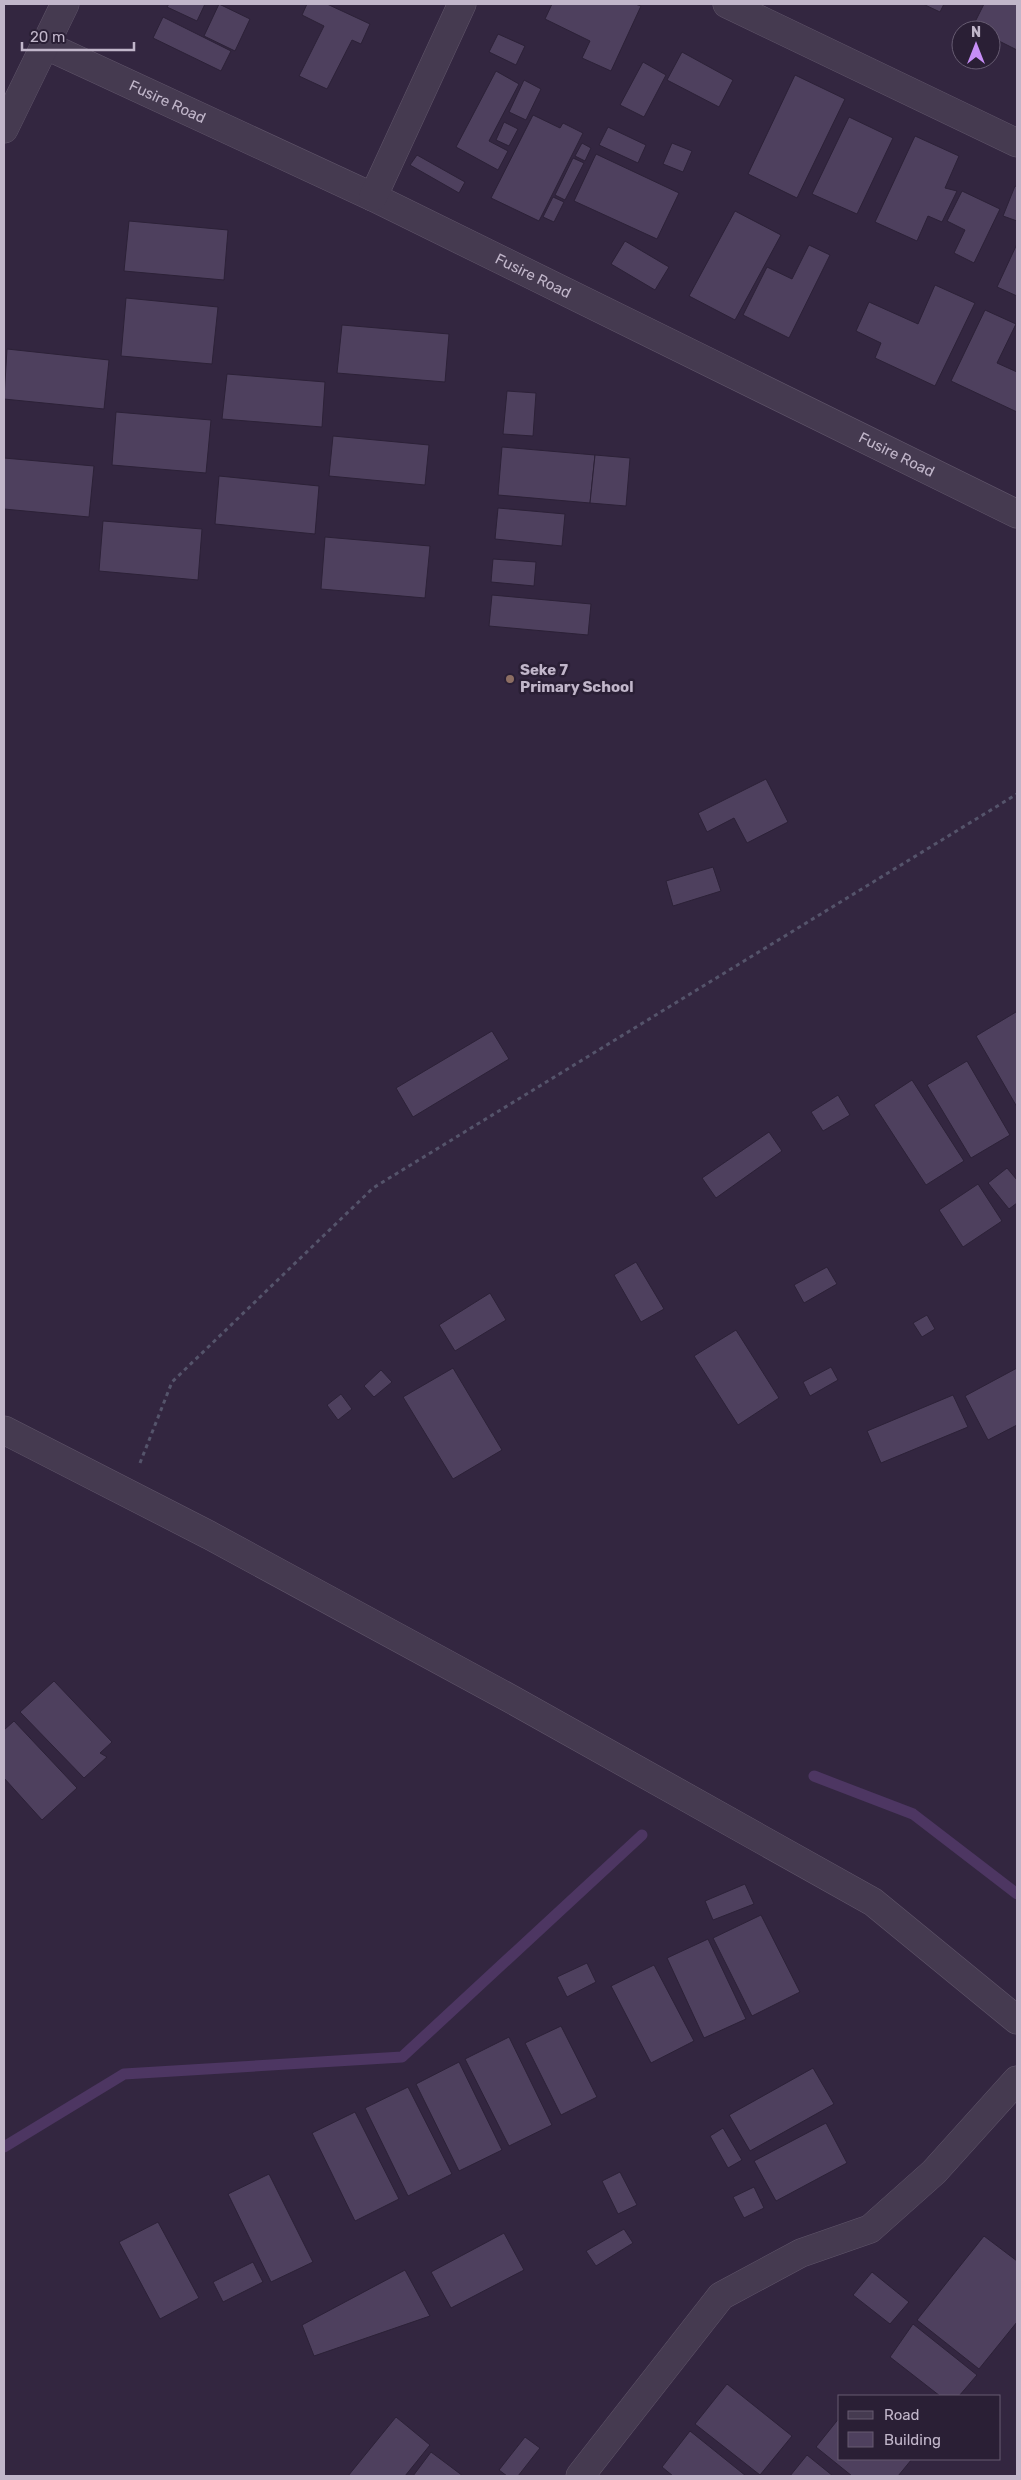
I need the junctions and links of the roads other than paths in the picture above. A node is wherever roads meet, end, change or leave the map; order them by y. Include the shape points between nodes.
1 (65, 4) edge
2 (462, 4) edge
3 (727, 4) edge
4 (45, 45) junction
5 (4, 129) edge
6 (1017, 143) edge
7 (373, 197) junction
8 (1017, 514) edge
9 (4, 1430) edge
10 (1017, 2020) edge
11 (1017, 2080) edge
12 (580, 2476) edge

1 - 4 street
2 - 7 street
3 - 6 street
4 - 5 street
4 - 7 street, Fusire Road
7 - 8 street, Fusire Road
9 - 10 street via 128,1492 511,1699 874,1902
11 - 12 street via 934,2172 870,2229 801,2253 721,2296

